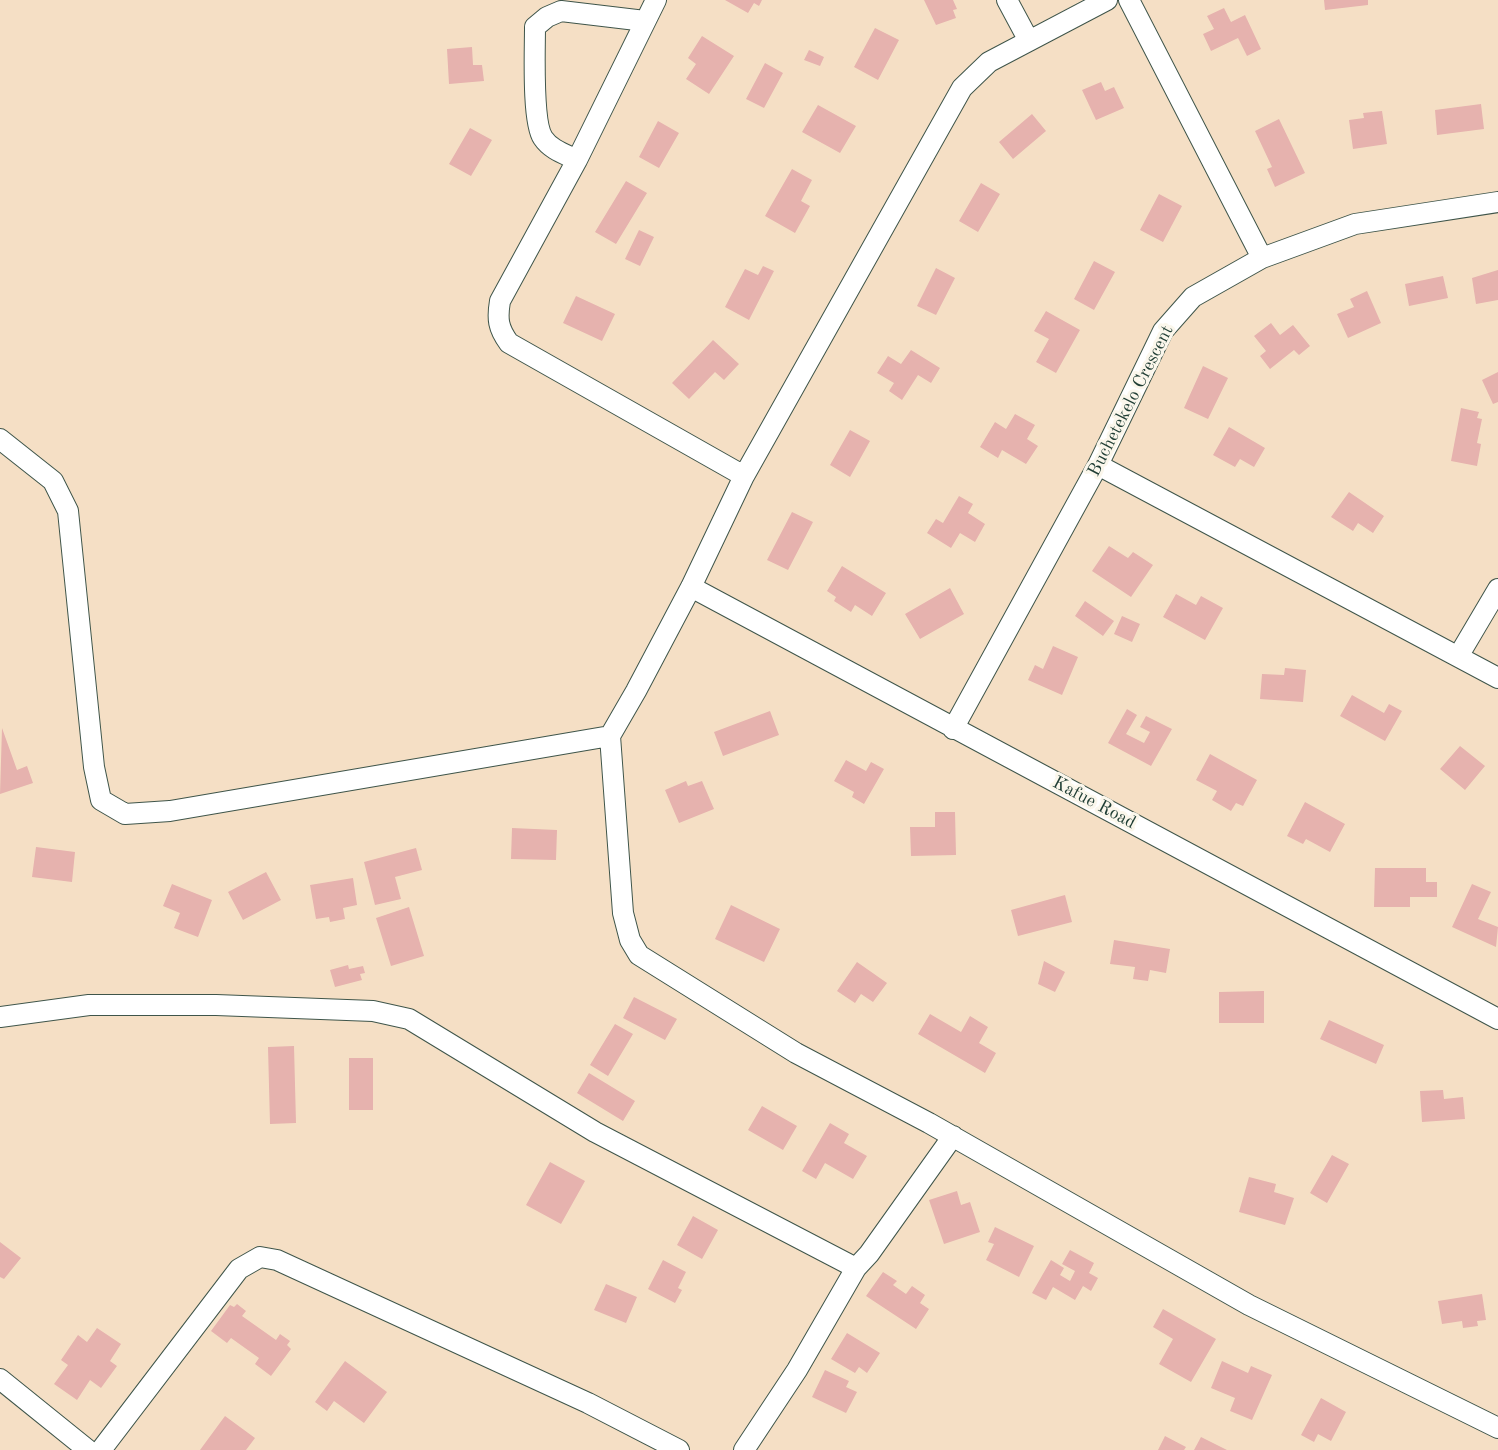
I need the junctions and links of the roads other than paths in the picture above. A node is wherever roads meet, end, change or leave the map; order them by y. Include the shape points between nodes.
1 (656, 0) edge
2 (1007, 0) edge
3 (1107, 0) edge
4 (1129, 0) edge
5 (645, 21) junction
6 (1029, 41) junction
7 (577, 160) junction
8 (1498, 202) edge
9 (1262, 258) junction
10 (0, 438) edge
11 (1098, 465) junction
12 (744, 476) junction
13 (691, 587) junction
14 (1498, 589) edge
15 (1459, 655) junction
16 (1498, 678) edge
17 (953, 729) junction
18 (610, 736) junction
19 (0, 1017) edge
20 (1498, 1018) edge
21 (953, 1136) junction
22 (856, 1268) junction
23 (0, 1379) edge
24 (1498, 1428) edge
25 (88, 1450) edge
26 (101, 1450) edge
27 (679, 1450) edge
28 (744, 1450) edge

1 - 5 street
2 - 6 street
3 - 6 street
4 - 9 street
5 - 7 street
5 - 7 street via 561,11 535,27 537,121 541,136 552,148
6 - 12 street via 989,62 962,88
7 - 12 street via 500,301 499,331 509,343
8 - 9 street, Buchetekelo Crescent via 1355,224
9 - 11 street, Buchetekelo Crescent via 1193,297 1163,331
10 - 18 street via 53,481 68,511 94,767 102,800 126,813 170,811
11 - 15 street
11 - 17 street, Buchetekelo Crescent
12 - 13 street
13 - 17 street, Kafue Road
13 - 18 street
14 - 15 street
15 - 16 street
17 - 20 street, Kafue Road
18 - 21 street via 623,913 630,940 639,955 796,1053
19 - 22 street via 89,1005 216,1005 373,1011 409,1019 595,1132
21 - 22 street
21 - 24 street via 1249,1305
22 - 28 street via 797,1370
23 - 25 street
26 - 27 street via 239,1269 260,1257 277,1260 588,1403

